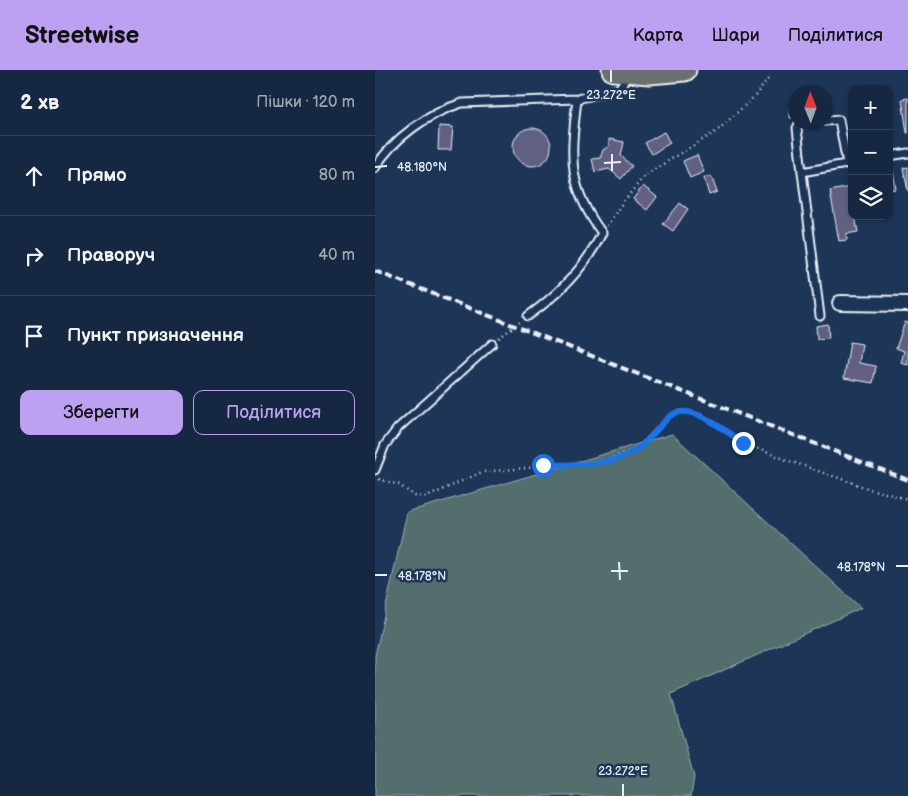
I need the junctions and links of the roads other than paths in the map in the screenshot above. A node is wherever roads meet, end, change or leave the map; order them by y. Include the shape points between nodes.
1 (685, 70) edge
2 (621, 71) edge
3 (577, 99) junction
4 (833, 120) edge
5 (797, 130) edge
6 (908, 153) edge
7 (893, 155) edge
8 (848, 156) edge
9 (848, 164) edge
10 (375, 168) edge
11 (802, 172) junction
12 (840, 303) dead end
13 (908, 304) edge
14 (528, 316) road end
15 (820, 316) dead end
16 (492, 344) road end
17 (375, 470) edge

1 - 2 main road via 664,73
2 - 3 lane via 619,89
3 - 10 lane via 462,103 403,136
3 - 14 lane via 572,150 575,180 586,212 602,233 580,268
4 - 8 lane via 839,120
5 - 11 lane
6 - 7 lane
9 - 11 lane
11 - 15 lane
12 - 13 street
16 - 17 lane via 398,428 385,445

